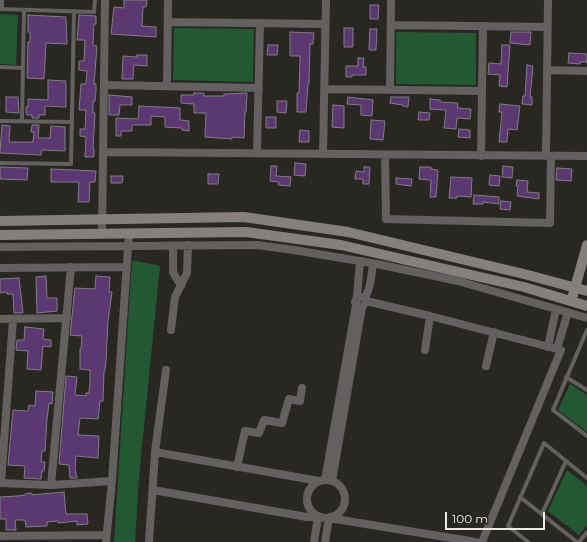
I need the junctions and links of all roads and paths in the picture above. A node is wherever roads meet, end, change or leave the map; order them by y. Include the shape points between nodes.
1 (2, 0) edge
2 (94, 0) edge
3 (105, 0) edge
4 (168, 0) edge
5 (326, 0) edge
6 (391, 0) edge
7 (548, 0) edge
8 (1, 9) edge
9 (24, 10) junction
10 (74, 11) junction
11 (168, 22) junction
12 (260, 23) junction
13 (325, 24) junction
14 (391, 25) junction
15 (483, 26) junction
16 (548, 27) junction
17 (0, 67) edge
18 (23, 68) junction
19 (547, 70) junction
20 (587, 71) edge
21 (105, 85) junction
22 (167, 86) junction
23 (259, 88) junction
24 (324, 88) junction
25 (390, 90) junction
26 (482, 91) junction
27 (0, 121) edge
28 (22, 121) junction
29 (72, 122) junction
30 (104, 152) junction
31 (257, 153) junction
32 (323, 154) junction
33 (385, 155) junction
34 (482, 156) junction
35 (548, 156) junction
36 (587, 156) edge
37 (0, 163) edge
38 (103, 220) junction
39 (0, 221) edge
40 (102, 233) junction
41 (129, 233) junction
42 (0, 235) edge
43 (188, 245) junction
44 (587, 245) edge
45 (0, 246) edge
46 (128, 246) junction
47 (173, 246) junction
48 (360, 262) junction
49 (373, 264) junction
50 (71, 267) junction
51 (126, 267) junction
52 (0, 268) edge
53 (181, 286) junction
54 (575, 288) junction
55 (587, 291) edge
56 (571, 300) junction
57 (361, 302) junction
58 (587, 306) edge
59 (556, 309) junction
60 (568, 312) junction
61 (430, 316) junction
62 (67, 318) junction
63 (587, 318) edge
64 (0, 319) edge
65 (13, 319) junction
66 (171, 330) dead end
67 (587, 330) edge
68 (494, 332) junction
69 (548, 347) junction
70 (557, 349) junction
71 (425, 350) dead end
72 (486, 366) dead end
73 (166, 370) dead end
74 (0, 373) edge
75 (9, 373) junction
76 (566, 377) junction
77 (302, 388) dead end
78 (587, 390) edge
79 (587, 436) edge
80 (155, 452) junction
81 (566, 461) junction
82 (238, 467) junction
83 (587, 478) edge
84 (325, 480) junction
85 (112, 481) junction
86 (0, 483) edge
87 (51, 485) junction
88 (153, 490) junction
89 (520, 497) junction
90 (542, 514) junction
91 (318, 517) junction
92 (329, 518) junction
93 (587, 532) edge
94 (0, 536) edge
95 (106, 538) edge
96 (149, 542) edge
97 (314, 542) edge
98 (325, 542) edge
99 (476, 542) edge
100 (482, 542) edge
101 (528, 542) edge
102 (578, 542) edge

1 - 8 lane
2 - 10 lane via 94,12
3 - 21 street
4 - 11 street
5 - 13 street
6 - 14 street
7 - 16 street
8 - 9 lane
9 - 10 lane
9 - 18 lane
10 - 29 lane
11 - 12 street
11 - 22 street
12 - 13 street
12 - 23 street
13 - 24 street
14 - 15 street
14 - 25 street
15 - 16 street
15 - 26 street
16 - 19 street
17 - 18 lane
18 - 28 lane
19 - 20 street
19 - 35 street
21 - 22 street
21 - 30 street
22 - 23 street
23 - 31 street
24 - 25 street
24 - 32 street
25 - 26 street
26 - 34 street
27 - 28 lane
28 - 29 lane
29 - 37 lane via 71,164
30 - 31 street
30 - 38 street
31 - 32 street
32 - 33 street
33 - 34 street
33 - 35 street via 386,219 550,223
34 - 35 street
35 - 36 street
38 - 39 street
38 - 40 street
38 - 54 street via 244,217 348,232
40 - 41 street
40 - 42 street
41 - 46 street
41 - 56 street via 246,232 341,245
43 - 47 street
43 - 48 street via 257,245
43 - 53 street via 187,273
44 - 54 street
45 - 46 street
46 - 47 street
46 - 51 street
47 - 53 street via 173,272
48 - 49 street
48 - 57 street
49 - 57 street via 370,285
49 - 59 street via 458,282
50 - 51 street
50 - 52 street
50 - 62 street
51 - 85 street
53 - 66 street via 175,297
54 - 55 street
54 - 56 street
56 - 58 street
57 - 61 street
57 - 84 street
59 - 60 street
59 - 69 street
60 - 63 street
60 - 70 street
61 - 68 street
61 - 71 street
62 - 65 street
62 - 87 street
64 - 65 street
65 - 75 street
67 - 76 lane
68 - 69 street
68 - 72 street
69 - 70 street
70 - 100 street via 561,350
73 - 80 street
74 - 75 street
75 - 86 street
76 - 78 lane
76 - 79 lane via 553,410
77 - 82 street via 300,401 289,399 282,423 264,420 259,433 245,430
80 - 82 street
80 - 88 street
81 - 83 lane
81 - 89 lane via 544,443
81 - 90 lane
82 - 84 street
84 - 91 street via 313,485 307,496 309,508
84 - 92 street via 338,484 345,494 346,501 341,512
85 - 87 street
85 - 95 street
86 - 87 street
88 - 91 street
88 - 96 street
89 - 90 lane
89 - 101 lane via 508,526
90 - 102 lane
91 - 92 street
91 - 97 street
92 - 98 street
92 - 99 street
93 - 102 lane
94 - 95 street

